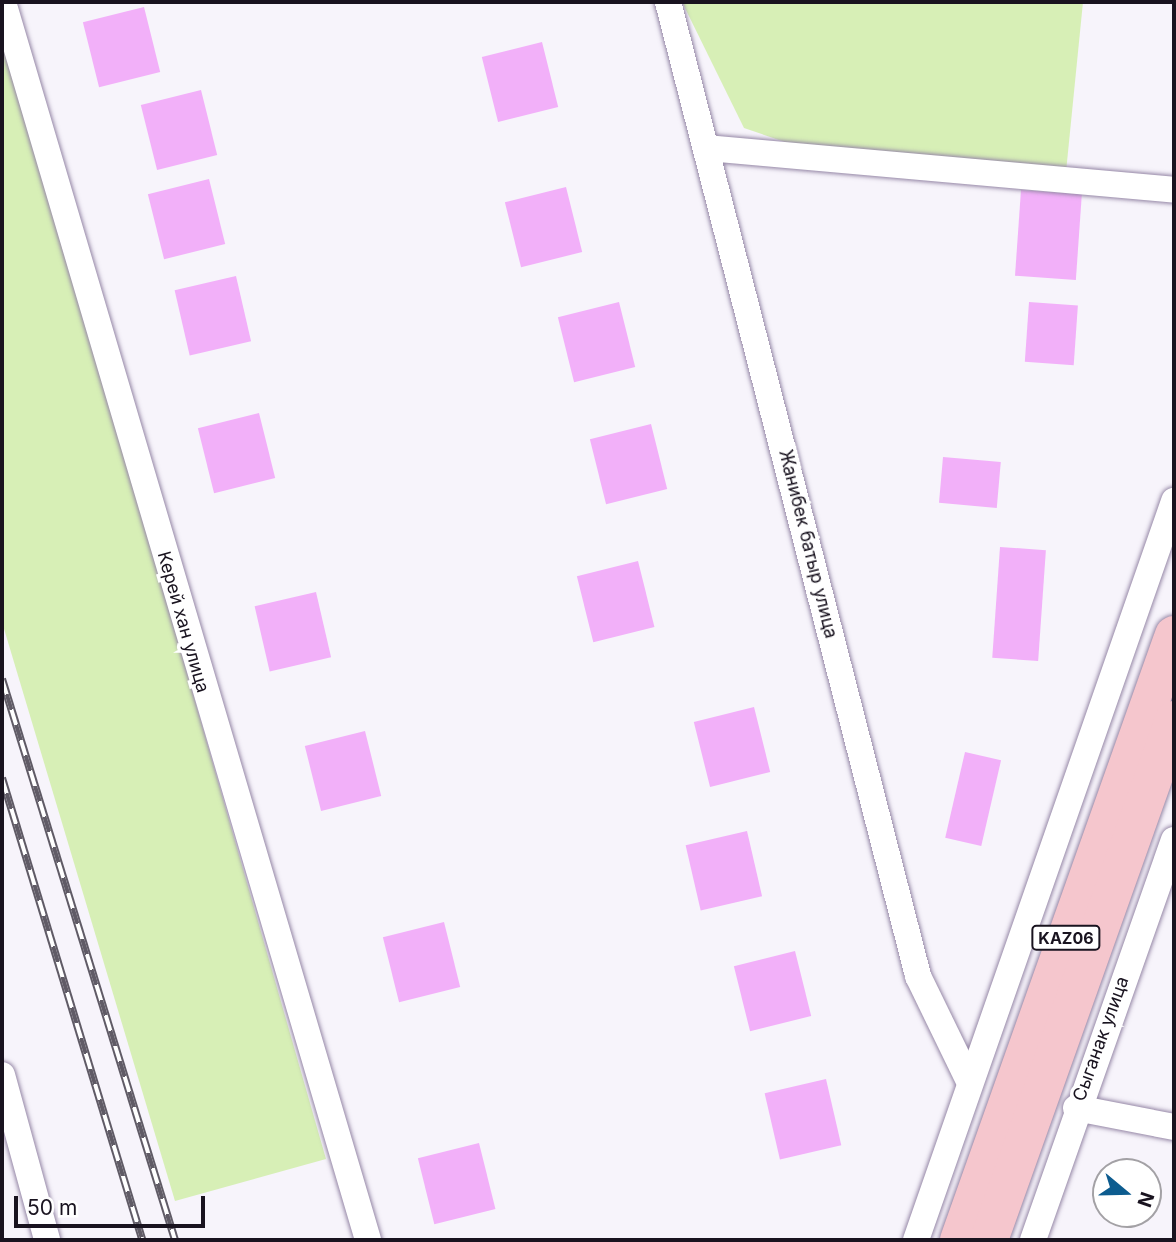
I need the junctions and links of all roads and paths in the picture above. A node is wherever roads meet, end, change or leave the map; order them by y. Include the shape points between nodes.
1 (4, 2) edge
2 (668, 2) edge
3 (707, 148) junction
4 (1174, 190) edge
5 (1174, 501) edge
6 (1174, 635) edge
7 (1174, 720) edge
8 (1174, 840) edge
9 (1168, 873) edge
10 (2, 1075) edge
11 (968, 1079) junction
12 (1076, 1108) junction
13 (1174, 1127) edge
14 (47, 1240) edge
15 (368, 1240) edge
16 (916, 1240) edge
17 (958, 1240) edge
18 (989, 1240) edge
19 (1033, 1240) edge

1 - 15 street, Керей хан улица
2 - 3 street, Жанибек батыр улица
3 - 4 street
3 - 11 street, Жанибек батыр улица via 918,976
5 - 11 street
6 - 17 highway, KАZ06
7 - 18 highway, KАZ06
8 - 9 street, Сыганак улица
9 - 12 street, Сыганак улица
10 - 14 street
11 - 16 street
12 - 13 street
12 - 19 street, Сыганак улица

